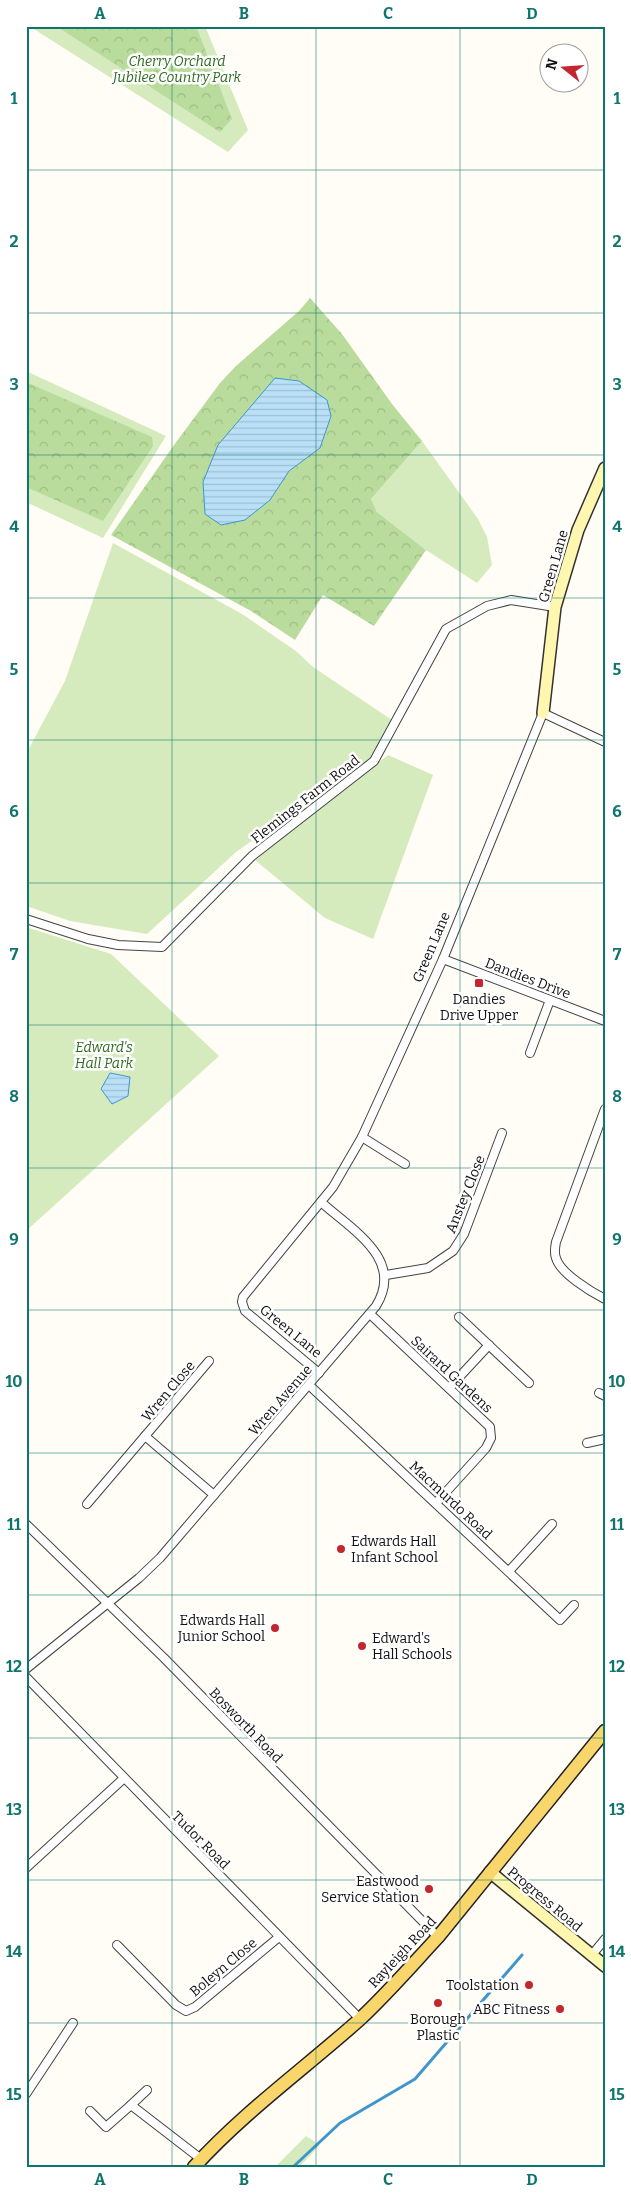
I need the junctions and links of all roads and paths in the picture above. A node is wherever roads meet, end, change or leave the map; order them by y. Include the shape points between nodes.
1 (605, 468) edge
2 (556, 607) junction
3 (543, 713) junction
4 (605, 742) edge
5 (26, 919) edge
6 (443, 959) junction
7 (550, 1000) junction
8 (605, 1021) edge
9 (530, 1053) dead end
10 (605, 1109) edge
11 (502, 1133) dead end
12 (596, 1134) junction
13 (605, 1137) edge
14 (362, 1138) junction
15 (405, 1164) dead end
16 (321, 1202) junction
17 (386, 1275) junction
18 (605, 1299) edge
19 (370, 1314) junction
20 (459, 1317) dead end
21 (489, 1345) junction
22 (209, 1361) dead end
23 (319, 1373) junction
24 (529, 1383) dead end
25 (309, 1385) junction
26 (449, 1388) junction
27 (145, 1436) junction
28 (605, 1439) edge
29 (586, 1443) dead end
30 (214, 1495) junction
31 (436, 1503) junction
32 (87, 1504) dead end
33 (26, 1524) edge
34 (552, 1524) dead end
35 (509, 1570) junction
36 (108, 1603) junction
37 (574, 1605) dead end
38 (26, 1669) edge
39 (26, 1677) edge
40 (605, 1731) edge
41 (123, 1779) junction
42 (26, 1868) edge
43 (490, 1872) junction
44 (279, 1937) junction
45 (438, 1937) junction
46 (605, 1939) edge
47 (117, 1945) dead end
48 (591, 1956) junction
49 (605, 1966) edge
50 (360, 2019) junction
51 (73, 2023) dead end
52 (146, 2090) dead end
53 (26, 2094) edge
54 (131, 2105) junction
55 (90, 2111) dead end
56 (198, 2163) edge

1 - 2 street, Green Lane via 578,530
2 - 3 street, Green Lane
2 - 5 street, Flemings Farm Road via 511,600 487,606 446,629 374,761 252,856 162,947 118,945 88,939
3 - 4 street
3 - 6 street, Green Lane
6 - 7 street, Dandies Drive
6 - 14 street, Green Lane
7 - 8 street, Dandies Drive
7 - 9 street
10 - 12 street
11 - 17 street, Anstey Close via 464,1234 453,1251 428,1268
12 - 13 street
12 - 18 street via 555,1251 564,1271
14 - 15 street
14 - 16 street, Green Lane via 343,1174
16 - 17 street via 372,1247
16 - 23 street, Green Lane via 246,1292 242,1302 249,1316
17 - 19 street, Wren Avenue via 382,1297
19 - 23 street, Wren Avenue
19 - 26 street, Sairard Gardens
20 - 21 street
21 - 24 street
21 - 26 street
22 - 27 street, Wren Close
23 - 25 street, Wren Avenue
25 - 30 street, Wren Avenue
25 - 31 street, Macmurdo Road
26 - 31 street, Sairard Gardens via 487,1423 492,1434 486,1448
27 - 30 street, Wren Close
27 - 32 street, Wren Close
28 - 29 street
30 - 36 street, Wren Avenue via 150,1569
31 - 35 street, Macmurdo Road
33 - 36 street, Bosworth Road
34 - 35 street
35 - 37 street, Macmurdo Road via 560,1620
36 - 38 street, Wren Avenue
36 - 45 street, Bosworth Road
39 - 41 street, Tudor Road
40 - 43 main road, Rayleigh Road
41 - 42 street
41 - 44 street, Tudor Road
43 - 45 main road, Rayleigh Road
43 - 48 street, Progress Road
44 - 47 street, Boleyn Close via 186,2011 176,2005
44 - 50 street, Tudor Road
45 - 50 main road, Rayleigh Road
46 - 48 street
48 - 49 street, Progress Road
50 - 56 main road, Rayleigh Road via 234,2126
51 - 53 street
52 - 54 street
54 - 55 street via 106,2127
54 - 56 street

